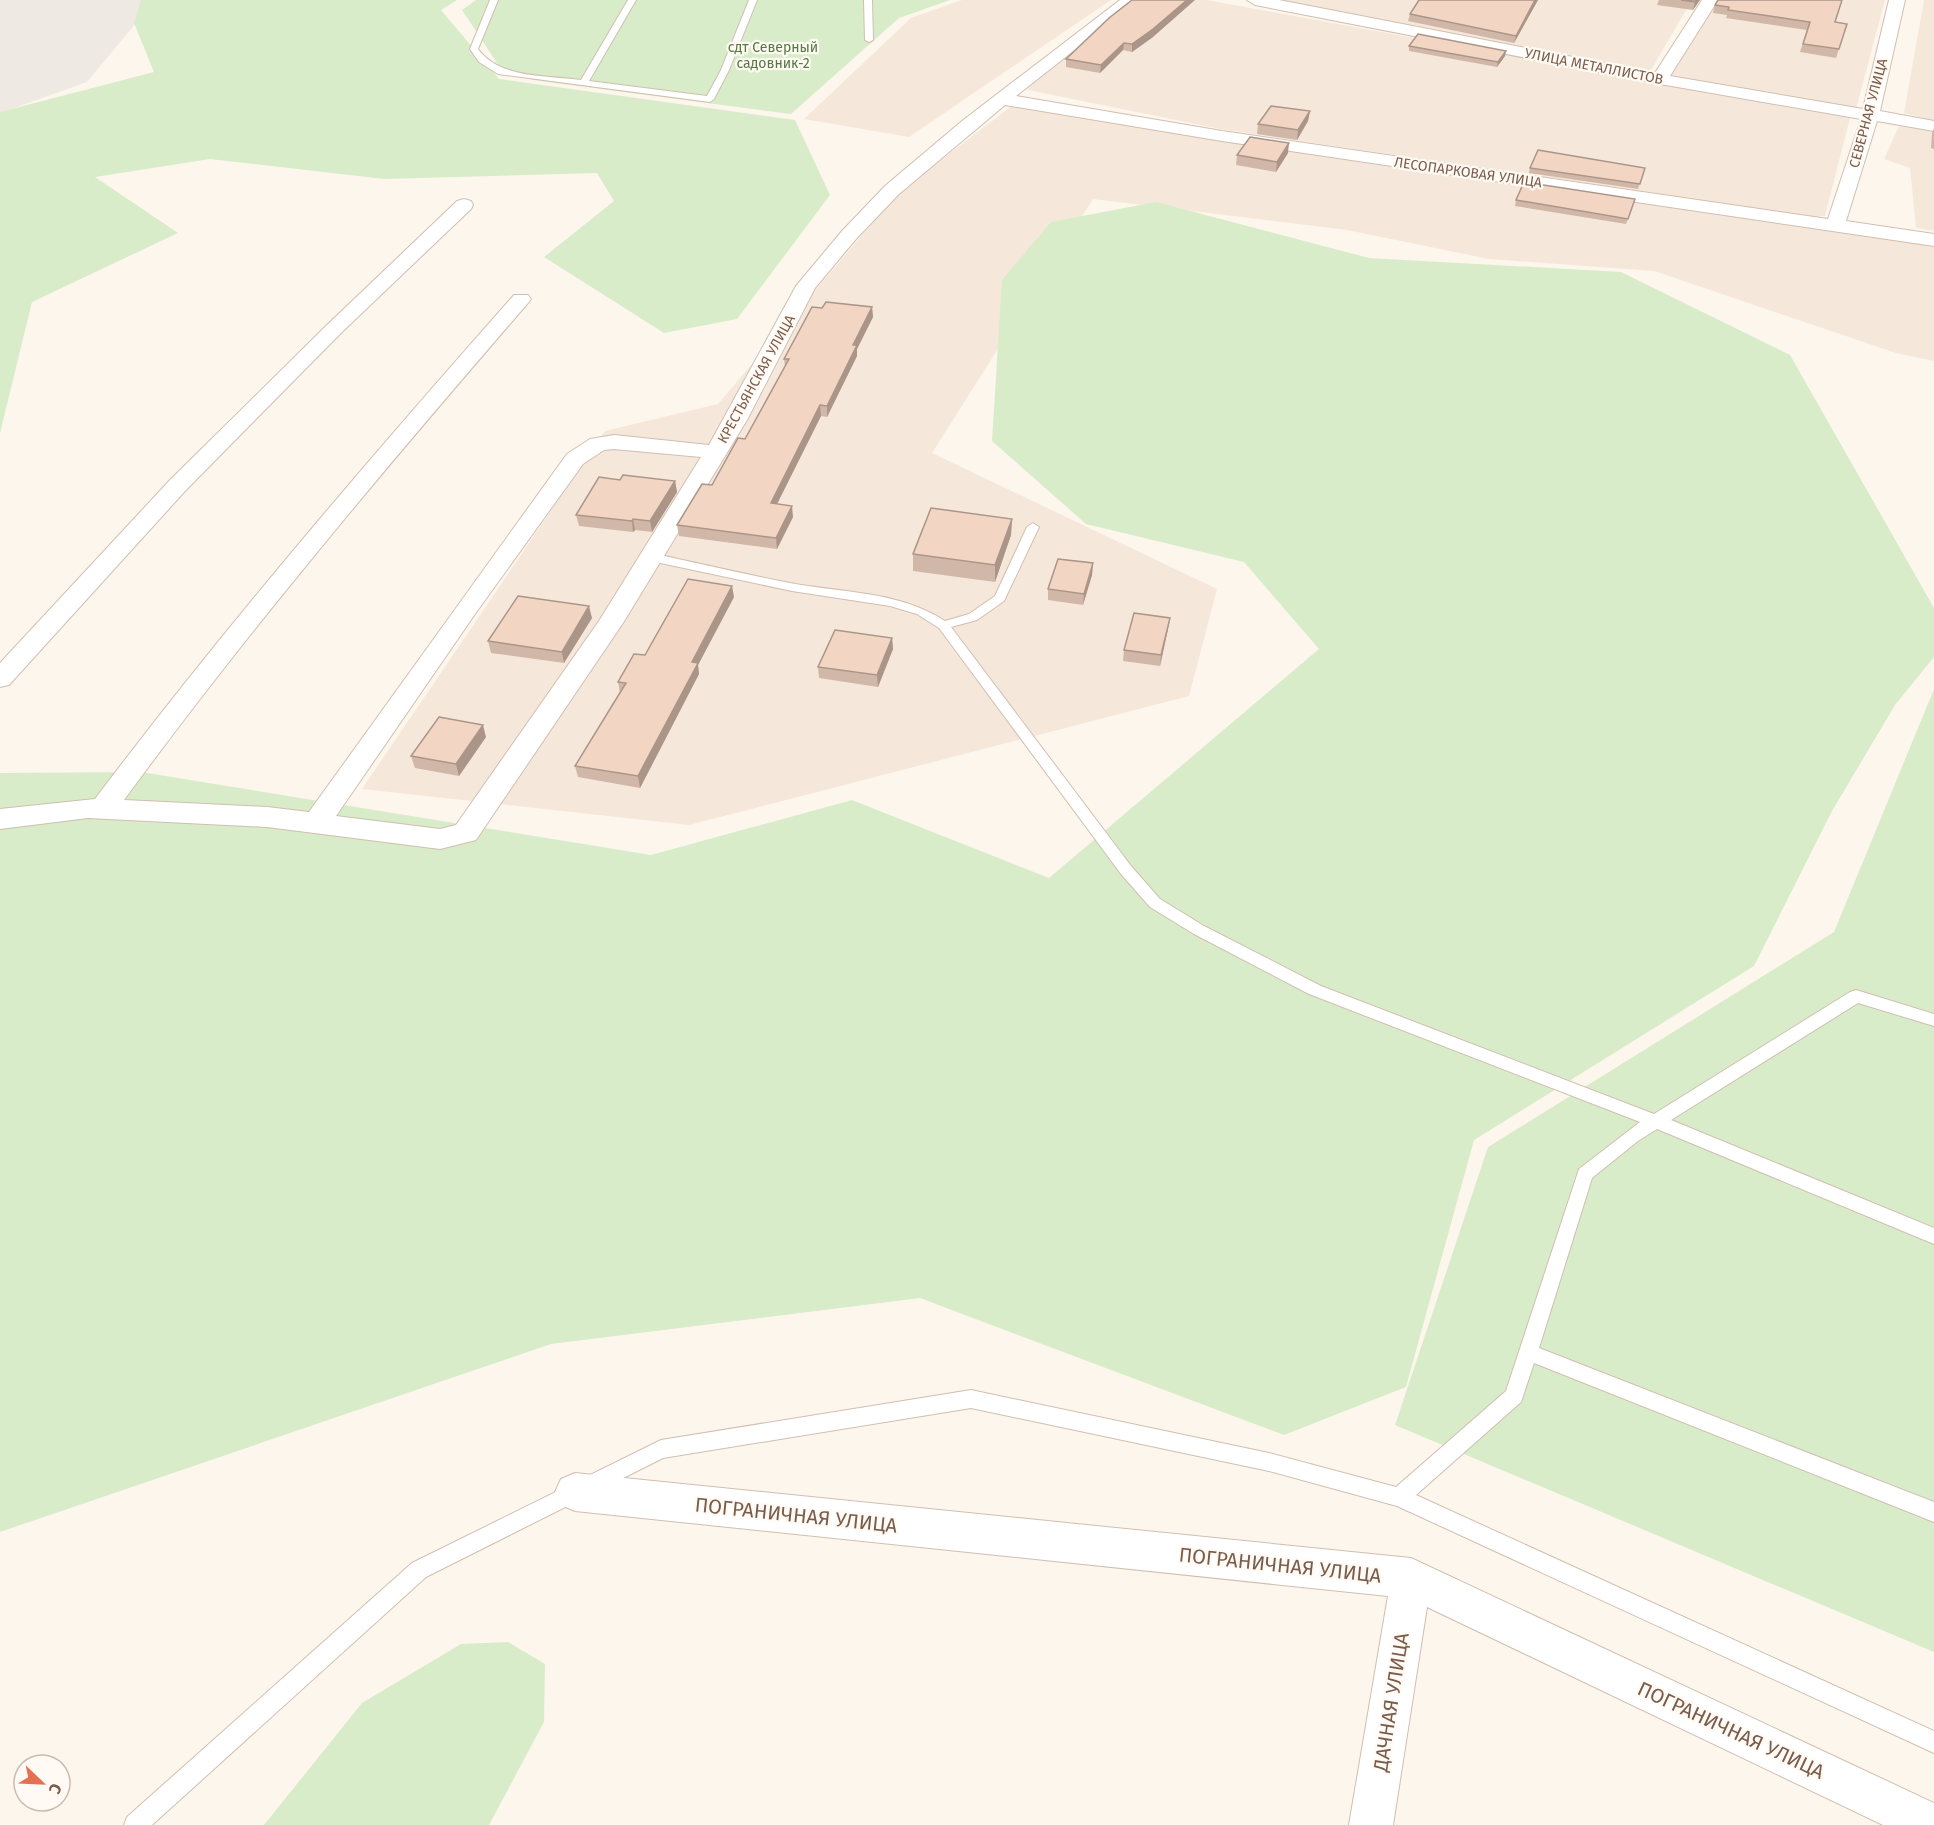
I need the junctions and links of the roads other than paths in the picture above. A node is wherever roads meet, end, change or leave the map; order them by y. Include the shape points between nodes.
1 (494, 0) edge
2 (632, 0) edge
3 (753, 0) edge
4 (868, 0) edge
5 (1130, 0) edge
6 (1255, 0) edge
7 (1710, 0) edge
8 (1897, 0) edge
9 (869, 40) dead end
10 (1660, 79) junction
11 (585, 81) junction
12 (1002, 99) junction
13 (1870, 116) junction
14 (1934, 126) edge
15 (464, 205) dead end
16 (1836, 225) junction
17 (1934, 240) edge
18 (521, 298) dead end
19 (716, 452) junction
20 (1033, 527) dead end
21 (651, 557) junction
22 (943, 625) junction
23 (0, 680) edge
24 (103, 808) junction
25 (0, 819) edge
26 (317, 822) junction
27 (1934, 1020) edge
28 (1655, 1121) junction
29 (1934, 1236) edge
30 (1528, 1352) junction
31 (575, 1492) junction
32 (1399, 1497) junction
33 (1934, 1512) edge
34 (1411, 1578) junction
35 (1934, 1742) edge
36 (135, 1825) edge
37 (1371, 1825) edge
38 (1932, 1825) edge

1 - 11 lane via 474,49 482,60 501,72
2 - 11 lane
3 - 11 lane via 710,99
4 - 9 lane
5 - 12 street, КРЕСТЬЯНСКАЯ УЛИЦА
6 - 10 street, УЛИЦА МЕТАЛЛИСТОВ
7 - 10 street
8 - 13 street, СЕВЕРНАЯ УЛИЦА
10 - 13 street, УЛИЦА МЕТАЛЛИСТОВ
12 - 16 street, ЛЕСОПАРКОВАЯ УЛИЦА via 1233,138
12 - 19 street, КРЕСТЬЯНСКАЯ УЛИЦА via 892,190 806,286
13 - 14 street, УЛИЦА МЕТАЛЛИСТОВ
13 - 16 street, СЕВЕРНАЯ УЛИЦА
15 - 23 street via 178,485
16 - 17 street, ЛЕСОПАРКОВАЯ УЛИЦА
18 - 24 street via 364,479 160,729
19 - 21 street, КРЕСТЬЯНСКАЯ УЛИЦА
19 - 26 street via 614,442 598,444 575,459
20 - 22 lane via 1000,598 973,617
21 - 22 lane via 792,587 892,602 921,611
21 - 26 street, КРЕСТЬЯНСКАЯ УЛИЦА via 466,833 440,839
22 - 28 lane via 1060,784 1155,903 1315,990
24 - 25 street
24 - 26 street
27 - 28 lane via 1856,996
28 - 29 lane
28 - 30 lane via 1585,1174
30 - 32 lane via 1514,1395
30 - 33 lane
31 - 32 lane via 661,1449 971,1399 1269,1462
31 - 34 street, ПОГРАНИЧНАЯ УЛИЦА
31 - 36 lane via 419,1570
32 - 35 lane
34 - 37 street, ДАЧНАЯ УЛИЦА
34 - 38 street, ПОГРАНИЧНАЯ УЛИЦА

